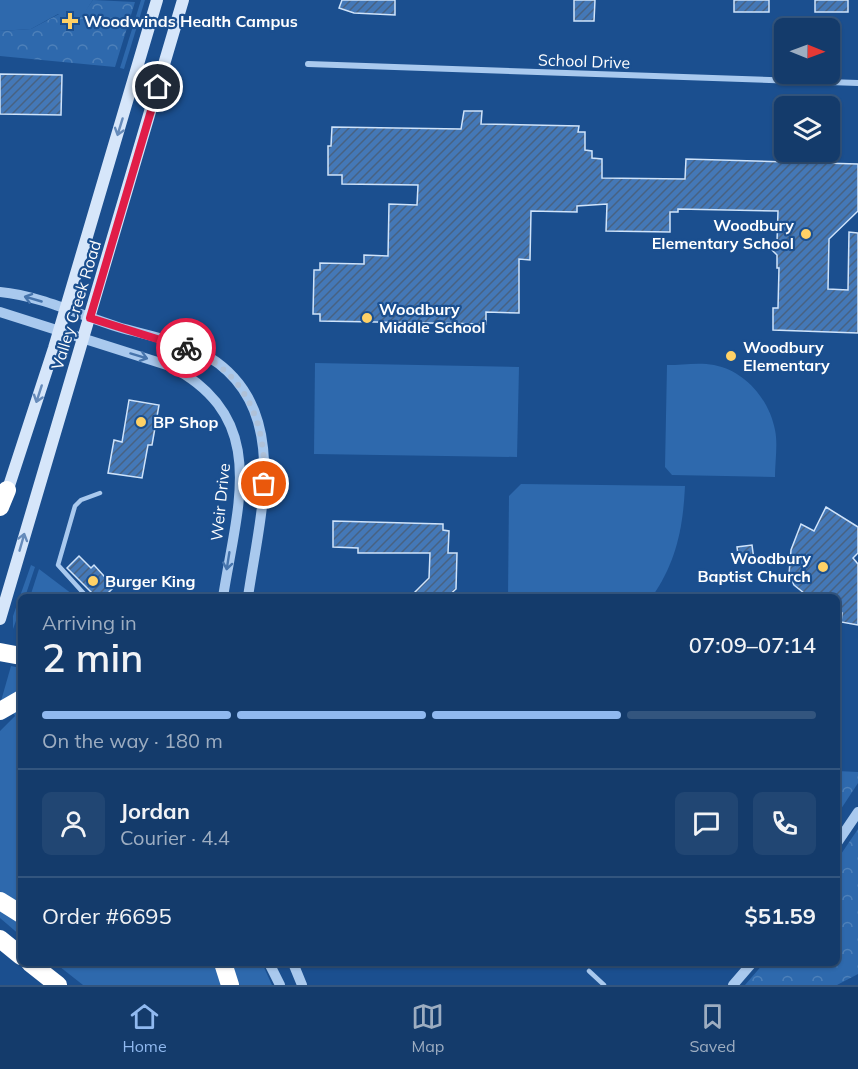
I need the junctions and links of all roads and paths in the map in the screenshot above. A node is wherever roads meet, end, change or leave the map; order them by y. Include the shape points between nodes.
1 (157, 0) edge
2 (183, 0) edge
3 (308, 64) dead end
4 (858, 83) edge
5 (0, 292) edge
6 (65, 309) junction
7 (0, 312) edge
8 (90, 318) junction
9 (60, 329) junction
10 (84, 338) junction
11 (100, 493) dead end
12 (4, 499) edge
13 (0, 515) edge
14 (84, 594) edge
15 (223, 594) edge
16 (248, 594) edge
17 (0, 619) edge
18 (0, 652) edge
19 (18, 655) edge
20 (18, 701) edge
21 (0, 711) edge
22 (858, 812) edge
23 (840, 839) edge
24 (0, 901) edge
25 (18, 912) edge
26 (0, 939) edge
27 (18, 954) edge
28 (34, 966) edge
29 (224, 966) edge
30 (270, 966) edge
31 (294, 966) edge
32 (749, 966) edge
33 (589, 971) dead end
34 (58, 985) edge
35 (230, 985) edge
36 (280, 985) edge
37 (302, 985) edge
38 (604, 985) edge
39 (733, 985) edge

1 -> 6 main road, Valley Creek Road
2 - 8 main road, Valley Creek Road
3 - 4 street, School Drive
6 -> 5 street
6 - 8 street
6 - 9 main road, Valley Creek Road
7 - 9 street, Weir Drive
8 - 10 main road, Valley Creek Road
8 - 16 street via 208,356 228,372 243,392 257,417 265,462
9 - 10 street, Weir Drive
9 -> 12 main road, Valley Creek Road
10 -> 15 street, Weir Drive via 191,376 210,392 227,415 237,444 240,470
17 -> 10 main road, Valley Creek Road
11 - 14 lane via 75,506 57,561 62,572
12 - 13 main road, Valley Creek Road
18 - 19 highway
20 - 21 highway
22 - 23 street
24 - 25 highway
26 - 27 highway
28 - 34 highway
29 - 35 highway
30 - 36 street
31 - 37 street
32 - 39 street
33 - 38 lane

